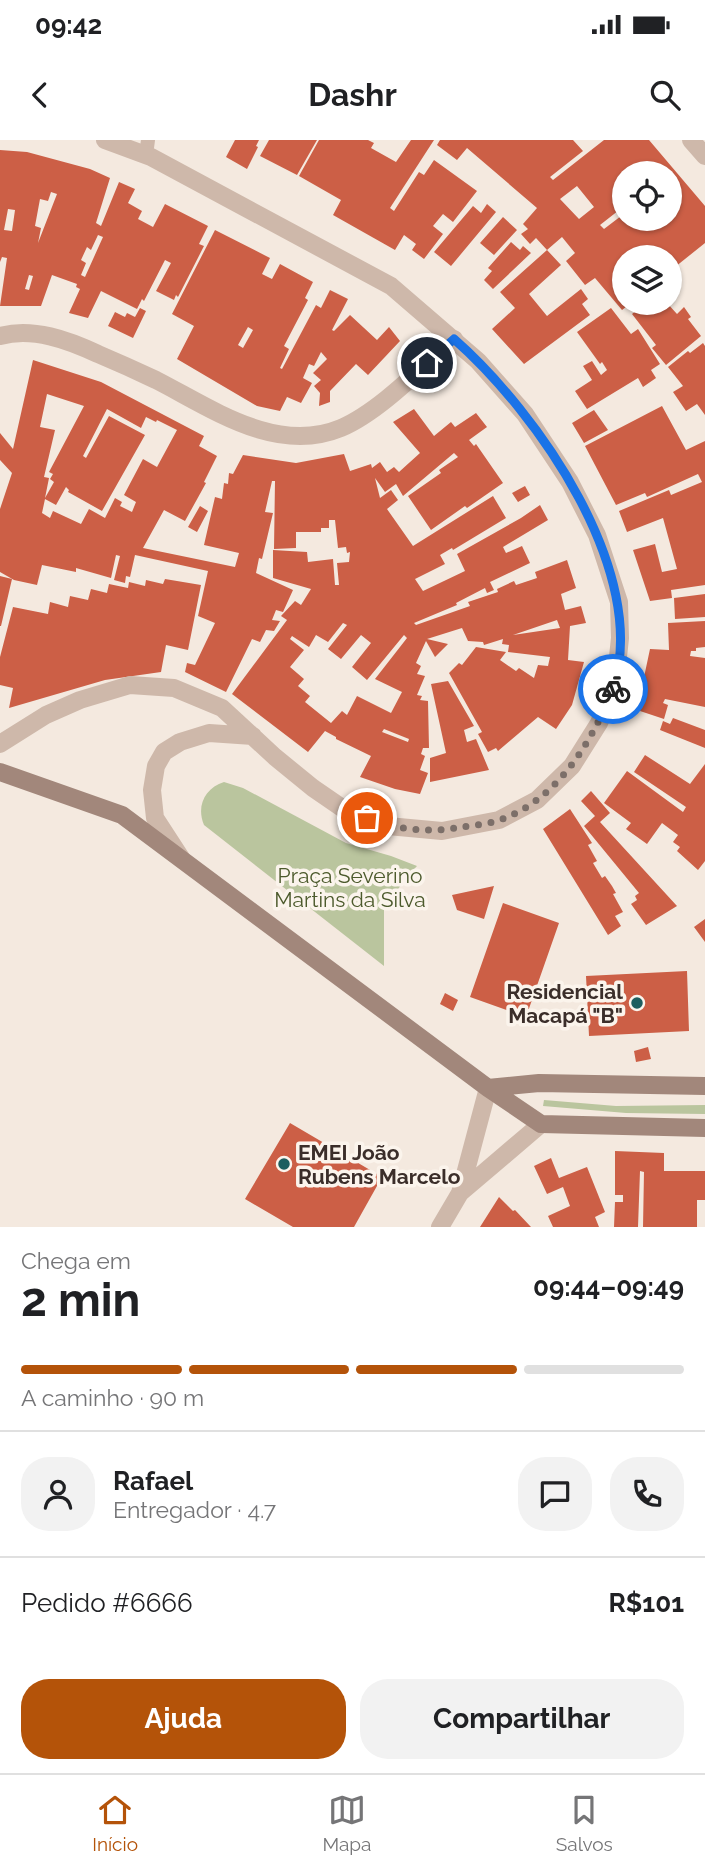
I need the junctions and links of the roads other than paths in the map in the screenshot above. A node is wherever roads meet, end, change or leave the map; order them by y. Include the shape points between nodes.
1 (105, 140) edge
2 (691, 140) edge
3 (147, 147) edge
4 (705, 156) edge
5 (0, 336) edge
6 (454, 339) junction
7 (253, 736) junction
8 (0, 744) edge
9 (0, 772) edge
10 (181, 859) junction
11 (705, 1086) edge
12 (488, 1088) junction
13 (541, 1124) junction
14 (705, 1128) edge
15 (460, 1193) junction
16 (440, 1227) edge

1 - 3 street
2 - 4 street
3 - 6 street via 391,286
5 - 6 street via 41,334 73,342 223,416 288,435 342,428
6 - 7 street via 525,414 570,482 597,535 619,602 620,638 614,685 599,723 572,766 537,800 499,820 442,831 388,826 345,810
7 - 8 street via 222,708 174,688 130,685 80,700
7 - 10 street via 209,733 164,752 152,790 155,818
9 - 10 main road via 122,815
10 - 12 main road
11 - 12 main road via 539,1083
12 - 13 main road
12 - 15 street
13 - 14 main road
13 - 15 street
15 - 16 street

